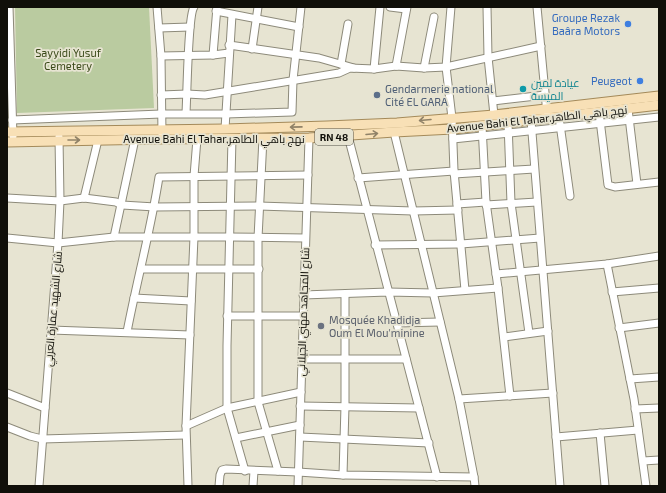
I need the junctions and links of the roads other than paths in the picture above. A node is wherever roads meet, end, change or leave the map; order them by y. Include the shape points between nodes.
1 (10, 7) edge
2 (157, 7) edge
3 (194, 7) edge
4 (258, 7) edge
5 (301, 7) edge
6 (380, 7) edge
7 (390, 7) edge
8 (451, 7) edge
9 (487, 7) edge
10 (537, 7) edge
11 (407, 8) edge
12 (216, 9) edge
13 (232, 15) junction
14 (434, 17) dead end
15 (257, 19) junction
16 (348, 24) dead end
17 (190, 27) junction
18 (299, 27) junction
19 (159, 28) junction
20 (9, 40) edge
21 (229, 45) junction
22 (541, 46) junction
23 (252, 49) junction
24 (229, 53) junction
25 (189, 55) junction
26 (213, 55) junction
27 (161, 56) junction
28 (295, 56) junction
29 (488, 57) junction
30 (342, 64) junction
31 (396, 66) junction
32 (446, 67) junction
33 (354, 68) junction
34 (424, 68) junction
35 (374, 69) junction
36 (9, 71) edge
37 (292, 80) junction
38 (227, 92) junction
39 (187, 94) junction
40 (161, 95) junction
41 (545, 95) junction
42 (659, 96) edge
43 (493, 101) junction
44 (656, 106) edge
45 (546, 108) junction
46 (628, 109) junction
47 (599, 112) junction
48 (186, 113) junction
49 (161, 114) junction
50 (226, 114) junction
51 (494, 115) junction
52 (560, 117) junction
53 (452, 118) junction
54 (547, 118) junction
55 (656, 118) edge
56 (12, 120) junction
57 (531, 120) junction
58 (629, 121) junction
59 (508, 123) junction
60 (600, 124) junction
61 (482, 126) junction
62 (561, 128) junction
63 (161, 129) junction
64 (225, 129) junction
65 (453, 130) junction
66 (10, 132) edge
67 (394, 132) junction
68 (532, 132) junction
69 (508, 134) junction
70 (59, 136) junction
71 (348, 136) junction
72 (483, 136) junction
73 (232, 138) junction
74 (263, 138) junction
75 (309, 138) junction
76 (135, 139) junction
77 (162, 139) junction
78 (197, 139) junction
79 (453, 139) junction
80 (98, 140) junction
81 (10, 142) edge
82 (534, 169) junction
83 (510, 171) junction
84 (454, 172) junction
85 (485, 172) junction
86 (405, 174) junction
87 (261, 175) junction
88 (308, 175) junction
89 (194, 176) junction
90 (231, 176) junction
91 (358, 178) junction
92 (659, 182) edge
93 (637, 184) junction
94 (570, 196) dead end
95 (7, 198) edge
96 (84, 198) junction
97 (60, 201) junction
98 (537, 202) junction
99 (486, 204) junction
100 (512, 204) junction
101 (122, 205) junction
102 (194, 206) junction
103 (231, 206) junction
104 (259, 206) junction
105 (155, 207) junction
106 (457, 207) junction
107 (307, 208) junction
108 (366, 210) junction
109 (413, 211) junction
110 (114, 237) junction
111 (194, 237) junction
112 (230, 237) junction
113 (7, 238) edge
114 (148, 238) junction
115 (258, 238) junction
116 (305, 238) junction
117 (540, 238) junction
118 (517, 240) junction
119 (492, 242) junction
120 (58, 243) junction
121 (460, 244) junction
122 (375, 245) junction
123 (421, 245) junction
124 (659, 256) edge
125 (607, 264) junction
126 (229, 268) junction
127 (141, 269) junction
128 (193, 269) junction
129 (259, 269) junction
130 (543, 270) junction
131 (521, 271) junction
132 (496, 274) junction
133 (498, 288) junction
134 (659, 288) edge
135 (465, 290) junction
136 (388, 292) junction
137 (612, 292) junction
138 (433, 293) junction
139 (345, 294) junction
140 (303, 295) junction
141 (134, 298) junction
142 (191, 302) junction
143 (228, 316) junction
144 (258, 316) junction
145 (302, 316) junction
146 (440, 322) junction
147 (397, 323) junction
148 (659, 323) edge
149 (620, 328) junction
150 (51, 330) junction
151 (127, 332) junction
152 (548, 332) junction
153 (528, 333) junction
154 (190, 335) junction
155 (504, 337) junction
156 (302, 359) junction
157 (346, 359) junction
158 (406, 359) junction
159 (659, 377) edge
160 (630, 378) junction
161 (301, 392) junction
162 (7, 393) edge
163 (553, 394) junction
164 (510, 396) junction
165 (459, 399) junction
166 (258, 402) junction
167 (300, 406) junction
168 (345, 406) junction
169 (45, 408) junction
170 (227, 408) junction
171 (419, 408) junction
172 (659, 408) edge
173 (635, 409) junction
174 (300, 425) junction
175 (186, 426) junction
176 (7, 427) edge
177 (638, 430) junction
178 (266, 433) junction
179 (600, 433) junction
180 (186, 435) junction
181 (300, 437) junction
182 (556, 437) junction
183 (236, 438) junction
184 (42, 439) junction
185 (344, 439) junction
186 (428, 443) junction
187 (642, 460) junction
188 (659, 460) edge
189 (245, 471) junction
190 (254, 471) junction
191 (278, 471) junction
192 (298, 472) junction
193 (343, 475) junction
194 (437, 477) junction
195 (474, 477) junction
196 (39, 486) edge
197 (188, 486) edge
198 (219, 486) edge
199 (253, 486) edge
200 (298, 486) edge
201 (474, 486) edge
202 (560, 486) edge
203 (605, 486) edge
204 (646, 486) edge

1 - 20 street
2 - 19 street
3 - 17 street
4 - 15 street
5 - 18 street
6 - 35 street
7 - 11 street
8 - 32 street
9 - 29 street
10 - 22 street
11 - 31 street
12 - 13 street
12 - 26 street
13 - 15 street
13 - 21 street
14 - 34 street
15 - 18 street
15 - 23 street
16 - 30 street
17 - 19 street
17 - 25 street
18 - 28 street
19 - 27 street
20 - 36 street
21 - 23 street
21 - 24 street
22 - 29 street
22 - 41 street
23 - 28 street
24 - 26 street
24 - 38 street
25 - 26 street
25 - 27 street
25 - 39 street
27 - 40 street
28 - 30 street via 319,58
28 - 37 street
29 - 32 street
29 - 43 street
30 - 33 street
31 - 34 street
31 - 35 street
32 - 34 street
32 - 53 street
33 - 35 street
33 - 37 street
36 - 56 street
37 - 38 street
37 - 50 street via 292,112
38 - 39 street
38 - 50 street
39 - 40 street
39 - 48 street
40 - 49 street
41 - 43 street
41 - 45 street
42 - 45 main road, Avenue Bahi El Tahar,نهج باهي الطاهر / RN 48
43 - 51 street
44 - 46 main road, Avenue Bahi El Tahar,نهج باهي الطاهر / RN 48
44 - 55 street
45 - 51 main road, Avenue Bahi El Tahar,نهج باهي الطاهر / RN 48
45 - 54 street
46 - 47 main road, Avenue Bahi El Tahar,نهج باهي الطاهر / RN 48
46 - 58 street
47 - 52 main road, Avenue Bahi El Tahar,نهج باهي الطاهر / RN 48
47 - 60 street
48 - 49 street
48 - 50 street
49 - 56 street
49 - 63 street
50 - 64 street
51 - 53 main road, Avenue Bahi El Tahar,نهج باهي الطاهر / RN 48
52 - 54 main road, Avenue Bahi El Tahar,نهج باهي الطاهر / RN 48
52 - 62 street
53 -> 64 main road, Avenue Bahi El Tahar,نهج باهي الطاهر / RN 48
53 - 65 street
54 - 57 main road, Avenue Bahi El Tahar,نهج باهي الطاهر / RN 48
55 - 58 street
56 - 66 street
57 - 59 main road, Avenue Bahi El Tahar,نهج باهي الطاهر / RN 48
57 - 68 street
58 - 60 street
58 - 93 street
59 - 61 main road, Avenue Bahi El Tahar,نهج باهي الطاهر / RN 48
59 - 69 street
60 - 62 street
60 - 93 street via 608,185 615,187
61 - 65 main road, Avenue Bahi El Tahar,نهج باهي الطاهر / RN 48
61 - 72 street
62 - 68 street
62 - 94 street
63 - 64 main road, Avenue Bahi El Tahar,نهج باهي الطاهر / RN 48
63 - 70 main road, Avenue Bahi El Tahar,نهج باهي الطاهر / RN 48
63 - 77 street
65 - 67 main road, Avenue Bahi El Tahar,نهج باهي الطاهر / RN 48
65 - 79 street
66 - 70 main road, Avenue Bahi El Tahar,نهج باهي الطاهر / RN 48
66 - 81 street
71 -> 67 main road, Avenue Bahi El Tahar,نهج باهي الطاهر / RN 48
67 - 86 street
68 - 69 street
68 - 82 street
69 - 72 street
69 - 83 street
70 -> 80 main road, Avenue Bahi El Tahar,نهج باهي الطاهر / RN 48
70 - 81 main road, Avenue Bahi El Tahar,نهج باهي الطاهر / RN 48
70 - 97 street, شارع الشهيد عمارة العربي
71 - 75 main road, Avenue Bahi El Tahar,نهج باهي الطاهر / RN 48
71 - 91 street
72 - 79 street
72 - 85 street
73 - 74 main road, Avenue Bahi El Tahar,نهج باهي الطاهر / RN 48
73 - 78 main road, Avenue Bahi El Tahar,نهج باهي الطاهر / RN 48
73 - 90 street
74 - 75 main road, Avenue Bahi El Tahar,نهج باهي الطاهر / RN 48
74 - 87 street
75 - 88 street, شارع المجاهد مهني الجيلاني
76 - 77 main road, Avenue Bahi El Tahar,نهج باهي الطاهر / RN 48
76 - 80 main road, Avenue Bahi El Tahar,نهج باهي الطاهر / RN 48
76 - 101 street
77 - 78 main road, Avenue Bahi El Tahar,نهج باهي الطاهر / RN 48
78 - 89 street
79 - 84 street
80 - 96 street
82 - 83 street
82 - 98 street
83 - 85 street
83 - 100 street
84 - 85 street
84 - 86 street
84 - 106 street
85 - 99 street
86 - 91 street
86 - 109 street
87 - 88 street
87 - 90 street
87 - 104 street
88 - 107 street, شارع المجاهد مهني الجيلاني
89 - 90 street
89 - 102 street
89 - 105 street via 159,177
90 - 103 street
91 - 108 street
92 - 93 street
95 - 97 street
96 - 97 street
96 - 101 street
97 - 120 street, شارع الشهيد عمارة العربي
98 - 100 street
98 - 117 street
99 - 100 street
99 - 106 street
99 - 119 street
100 - 118 street
101 - 105 street
101 - 110 street
102 - 103 street
102 - 105 street
102 - 111 street
103 - 104 street
103 - 112 street
104 - 107 street
104 - 115 street
105 - 114 street
106 - 109 street via 435,212
106 - 121 street
107 - 108 street
107 - 116 street, شارع المجاهد مهني الجيلاني
108 - 109 street
108 - 122 street
109 - 123 street
110 - 114 street
110 - 120 street
111 - 112 street
111 - 114 street
111 - 128 street
112 - 115 street
112 - 126 street
113 - 120 street
114 - 127 street
115 - 116 street
115 - 129 street
116 - 140 street, شارع المجاهد مهني الجيلاني
117 - 118 street
117 - 130 street
118 - 119 street
118 - 131 street
119 - 121 street
119 - 132 street
120 - 150 street, شارع الشهيد عمارة العربي
121 - 123 street
121 - 135 street
122 - 123 street
122 - 136 street
123 - 138 street
124 - 125 street
125 - 130 street
125 - 137 street
126 - 128 street
126 - 129 street
126 - 143 street
127 - 128 street
127 - 141 street
128 - 142 street
129 - 144 street
130 - 131 street
130 - 152 street
131 - 132 street
131 - 153 street
132 - 133 street
133 - 135 street
133 - 155 street
134 - 137 street
135 - 138 street
136 - 138 street
136 - 139 street
136 - 147 street
137 - 149 street
138 - 146 street
139 - 140 street
139 - 157 street
140 - 145 street, شارع المجاهد مهني الجيلاني
141 - 142 street
141 - 151 street
142 - 154 street
143 - 144 street
143 - 170 street
144 - 145 street
144 - 166 street
145 - 156 street, شارع المجاهد مهني الجيلاني
146 - 147 street
146 - 165 street
147 - 158 street
148 - 149 street
149 - 160 street
150 - 151 street
150 - 169 street, شارع الشهيد عمارة العربي
151 - 154 street
152 - 153 street
152 - 163 street
153 - 155 street
154 - 175 street
155 - 164 street
156 - 157 street
156 - 161 street, شارع المجاهد مهني الجيلاني
157 - 158 street
157 - 168 street
158 - 171 street
159 - 160 street
160 - 173 street
161 - 166 street
161 - 167 street, شارع المجاهد مهني الجيلاني
162 - 169 street
163 - 164 street
163 - 182 street
164 - 165 street
165 - 195 street
166 - 170 street
166 - 178 street
167 - 168 street
167 - 174 street, شارع المجاهد مهني الجيلاني
168 - 171 street
168 - 185 street
169 - 184 street, شارع الشهيد عمارة العربي
170 - 175 street
170 - 183 street
171 - 186 street
172 - 173 street
173 - 177 street
174 - 178 street
174 - 181 street, شارع المجاهد مهني الجيلاني
175 - 180 street
176 - 184 street
177 - 179 street
177 - 187 street
178 - 183 street
178 - 191 street
179 - 182 street
179 - 203 street
180 - 184 street
180 - 197 street
181 - 185 street
181 - 192 street, شارع المجاهد مهني الجيلاني
182 - 202 street
183 - 189 street
184 - 196 street, شارع الشهيد عمارة العربي
185 - 186 street
185 - 193 street
186 - 194 street
187 - 188 street
187 - 204 street
189 - 190 street
189 - 198 street via 222,470
190 - 191 street
190 - 199 street
191 - 192 street
192 - 193 street
192 - 200 street, شارع المجاهد مهني الجيلاني
193 - 194 street
194 - 195 street
195 - 201 street

